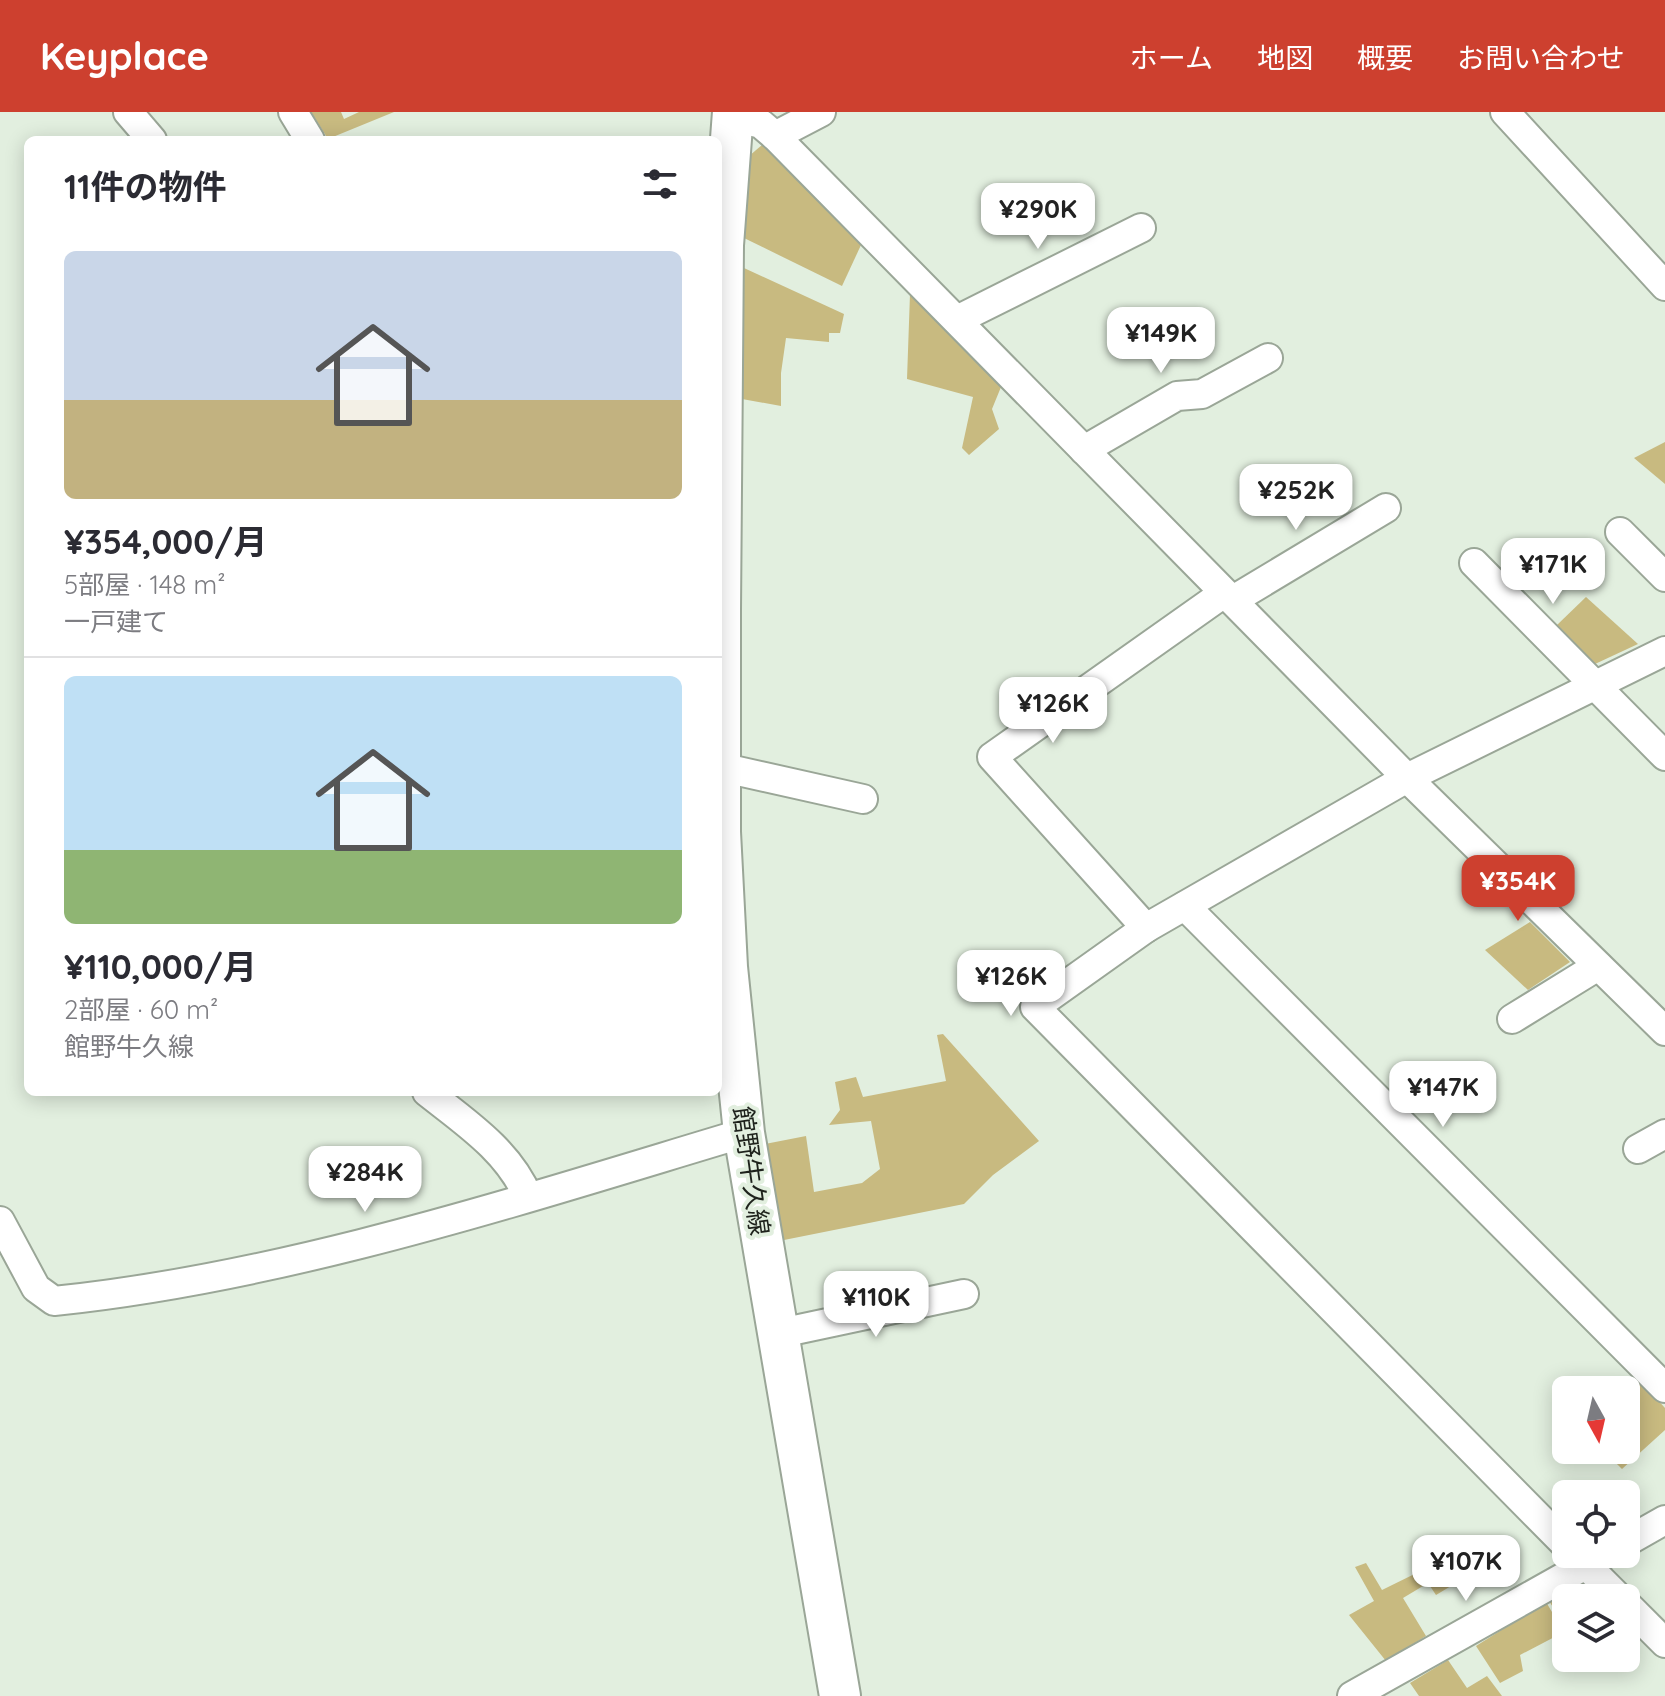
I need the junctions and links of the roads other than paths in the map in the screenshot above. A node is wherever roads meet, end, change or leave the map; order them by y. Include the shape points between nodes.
1 (128, 112) edge
2 (293, 112) edge
3 (821, 112) edge
4 (1505, 112) edge
5 (729, 135) edge
6 (149, 136) edge
7 (308, 136) edge
8 (775, 136) junction
9 (1141, 228) dead end
10 (722, 232) edge
11 (1665, 286) edge
12 (957, 320) junction
13 (1268, 358) dead end
14 (1084, 450) junction
15 (1386, 508) dead end
16 (1620, 532) dead end
17 (1474, 563) dead end
18 (1665, 577) edge
19 (1228, 596) junction
20 (1665, 651) edge
21 (1595, 686) junction
22 (722, 748) edge
23 (1665, 756) edge
24 (1407, 778) junction
25 (863, 799) dead end
26 (722, 871) edge
27 (1185, 906) junction
28 (1146, 928) junction
29 (1598, 966) junction
30 (1512, 1019) dead end
31 (1665, 1031) edge
32 (432, 1096) edge
33 (744, 1133) junction
34 (1665, 1134) edge
35 (1638, 1149) dead end
36 (528, 1197) junction
37 (0, 1221) edge
38 (964, 1294) dead end
39 (776, 1334) junction
40 (1665, 1388) edge
41 (1665, 1520) edge
42 (1552, 1531) edge
43 (1640, 1534) edge
44 (1572, 1568) edge
45 (1640, 1618) edge
46 (1665, 1643) edge
47 (840, 1696) edge
48 (1352, 1696) edge

1 - 6 street
2 - 7 street
3 - 8 street
4 - 11 street
5 - 8 street via 761,124
5 - 10 main road, 館野牛久線
8 - 12 street
9 - 12 street
12 - 14 street
13 - 14 street via 1202,394 1177,396
14 - 19 street
15 - 19 street
16 - 18 street
17 - 21 street
19 - 24 street
19 - 28 street via 992,757
20 - 21 street
21 - 23 street
21 - 24 street
22 - 25 street
24 - 27 street
24 - 29 street
26 - 33 main road, 館野牛久線
27 - 28 street
27 - 40 street
28 - 42 street via 1035,1007
29 - 30 street
29 - 31 street
32 - 36 street via 509,1164
33 - 36 street
33 - 39 main road, 館野牛久線
34 - 35 street
36 - 37 street via 282,1262 54,1301 36,1288
38 - 39 street
39 - 47 main road, 館野牛久線
41 - 43 street
44 - 48 street
45 - 46 street

